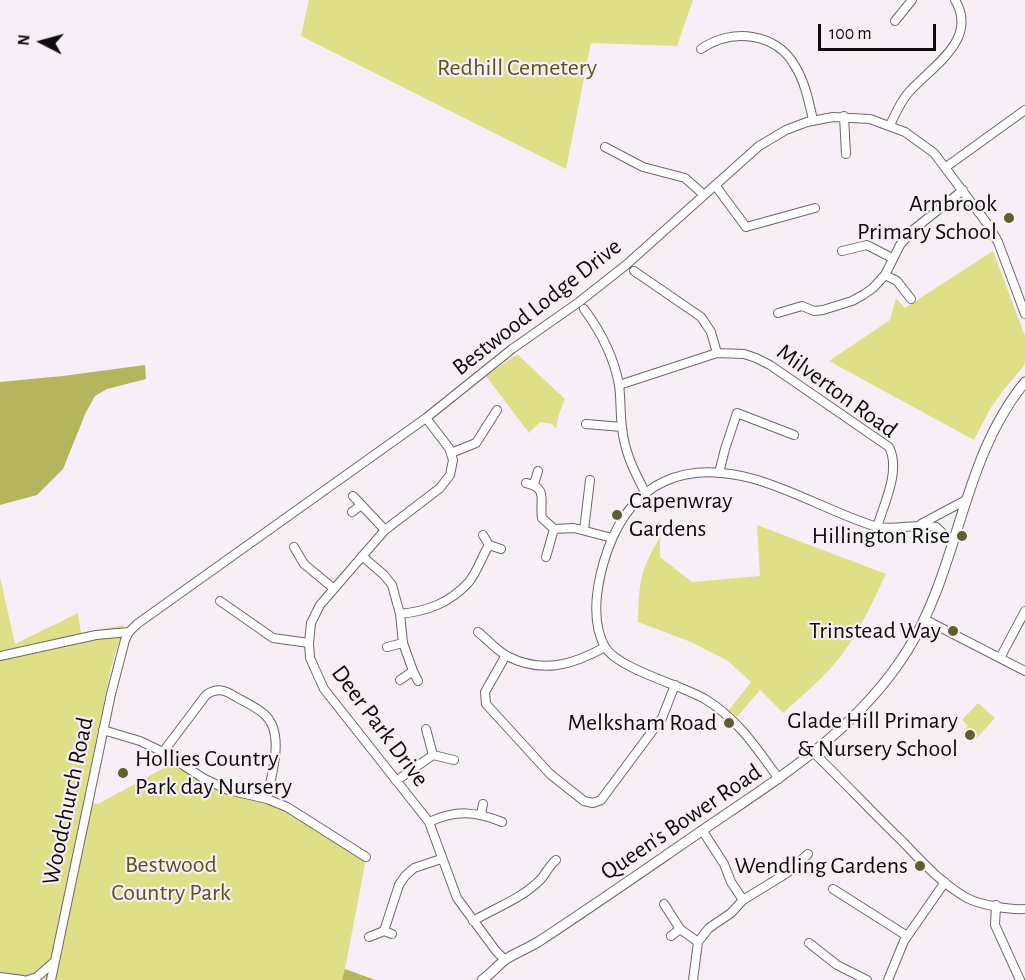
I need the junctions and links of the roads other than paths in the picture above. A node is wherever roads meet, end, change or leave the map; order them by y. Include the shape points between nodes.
1 (912, 0) edge
2 (955, 0) edge
3 (895, 21) dead end
4 (700, 49) dead end
5 (1025, 110) edge
6 (844, 117) junction
7 (813, 120) junction
8 (890, 125) junction
9 (605, 147) dead end
10 (846, 153) dead end
11 (946, 167) junction
12 (716, 185) junction
13 (963, 190) junction
14 (704, 195) junction
15 (815, 208) dead end
16 (842, 251) dead end
17 (892, 258) junction
18 (634, 271) dead end
19 (885, 275) junction
20 (911, 299) dead end
21 (584, 309) dead end
22 (778, 313) dead end
23 (1025, 314) edge
24 (717, 353) junction
25 (1025, 382) edge
26 (619, 385) junction
27 (497, 410) dead end
28 (595, 415) dead end
29 (426, 418) junction
30 (480, 419) dead end
31 (489, 424) junction
32 (622, 427) junction
33 (794, 435) dead end
34 (451, 453) junction
35 (538, 471) dead end
36 (719, 473) junction
37 (590, 480) dead end
38 (579, 489) dead end
39 (588, 490) junction
40 (645, 492) junction
41 (353, 496) dead end
42 (966, 500) junction
43 (361, 505) junction
44 (352, 512) dead end
45 (917, 526) junction
46 (877, 527) junction
47 (554, 529) junction
48 (385, 530) junction
49 (584, 530) junction
50 (483, 535) dead end
51 (612, 538) junction
52 (953, 543) junction
53 (489, 545) junction
54 (294, 547) dead end
55 (501, 549) dead end
56 (362, 556) junction
57 (546, 557) dead end
58 (333, 588) junction
59 (220, 601) dead end
60 (441, 604) junction
61 (1025, 611) edge
62 (447, 612) dead end
63 (399, 614) junction
64 (924, 619) junction
65 (129, 632) junction
66 (478, 632) dead end
67 (309, 643) junction
68 (403, 643) junction
69 (387, 647) dead end
70 (605, 647) junction
71 (506, 655) junction
72 (0, 656) edge
73 (1000, 658) junction
74 (1025, 670) edge
75 (413, 671) junction
76 (400, 680) dead end
77 (418, 681) dead end
78 (675, 685) junction
79 (426, 729) dead end
80 (103, 730) junction
81 (163, 752) junction
82 (814, 753) junction
83 (433, 755) junction
84 (454, 760) dead end
85 (779, 779) junction
86 (396, 781) junction
87 (267, 800) junction
88 (483, 804) dead end
89 (482, 814) junction
90 (429, 822) junction
91 (502, 822) dead end
92 (702, 830) junction
93 (808, 854) dead end
94 (366, 857) dead end
95 (441, 859) junction
96 (556, 860) dead end
97 (945, 882) junction
98 (833, 889) dead end
99 (743, 900) junction
100 (664, 904) dead end
101 (996, 905) junction
102 (1025, 909) edge
103 (473, 921) junction
104 (680, 929) junction
105 (671, 936) dead end
106 (907, 936) junction
107 (369, 937) dead end
108 (699, 942) junction
109 (823, 942) dead end
110 (809, 944) dead end
111 (817, 950) junction
112 (55, 960) junction
113 (505, 960) junction
114 (0, 977) edge
115 (23, 980) edge
116 (28, 980) edge
117 (51, 980) edge
118 (482, 980) edge
119 (693, 980) edge
120 (867, 980) edge
121 (888, 980) edge
122 (1020, 980) edge

1 - 3 street
2 - 8 street via 963,20 959,37 937,67 903,99
4 - 7 street via 710,42 737,35 767,40 795,65
5 - 11 street
6 - 7 street, Bestwood Lodge Drive
6 - 8 street, Bestwood Lodge Drive
6 - 10 street
7 - 12 street, Bestwood Lodge Drive via 770,138
8 - 11 street, Bestwood Lodge Drive via 920,141
9 - 14 street via 611,154 651,170 685,178
11 - 13 street, Bestwood Lodge Drive
12 - 14 street, Bestwood Lodge Drive
12 - 15 street via 746,227
13 - 17 street via 913,230
13 - 23 street, Bestwood Lodge Drive via 998,242
14 - 29 street, Bestwood Lodge Drive via 626,265
16 - 17 street via 867,245
17 - 19 street
18 - 24 street via 701,317 711,332
19 - 20 street via 897,281
19 - 22 street via 852,301 823,310 802,306
21 - 26 street via 603,338
24 - 26 street, Milverton Road
24 - 46 street, Milverton Road via 756,358 889,447 894,469
25 - 42 street, Queen's Bower Road via 988,439
26 - 32 street
27 - 31 street
28 - 32 street via 590,425
29 - 34 street
29 - 65 street, Bestwood Lodge Drive
30 - 31 street
31 - 34 street via 477,443
32 - 40 street via 629,459
33 - 36 street via 737,413
34 - 48 street, Deer Park Drive via 452,467 446,483
35 - 47 street via 530,483 539,488 542,518
36 - 40 street via 680,476
36 - 46 street via 760,481
37 - 39 street
38 - 39 street
39 - 49 street
40 - 51 street via 627,511
41 - 43 street
42 - 45 street
42 - 52 street, Queen's Bower Road
43 - 44 street
43 - 48 street
45 - 46 street
45 - 52 street via 936,527
47 - 49 street
47 - 57 street
48 - 56 street, Deer Park Drive
49 - 51 street
50 - 53 street
51 - 70 street via 597,603
52 - 64 street, Queen's Bower Road
53 - 55 street
53 - 60 street via 468,582
54 - 58 street via 304,564
56 - 58 street, Deer Park Drive
56 - 63 street via 392,585
58 - 67 street, Deer Park Drive via 311,623
59 - 67 street via 236,618 273,638
60 - 62 street
60 - 63 street
61 - 73 street
63 - 68 street
64 - 73 street
64 - 82 street, Queen's Bower Road via 909,649 881,688 853,720
65 - 72 street via 96,635
65 - 80 street, Woodchurch Road
66 - 71 street
67 - 86 street, Deer Park Drive via 310,658 324,689
68 - 69 street
68 - 75 street
70 - 71 street via 582,660 561,665 541,665
70 - 78 street via 622,662
71 - 78 street via 485,692 486,704 550,774 584,801 593,803 601,800 662,718
73 - 74 street
75 - 76 street
75 - 77 street
78 - 85 street via 705,699 730,718
79 - 83 street
80 - 81 street
80 - 112 street, Woodchurch Road
81 - 87 street via 228,790
81 - 87 street via 206,695 214,690 231,693 264,714 275,729
82 - 85 street, Queen's Bower Road
82 - 97 street
83 - 84 street
83 - 86 street
85 - 92 street, Queen's Bower Road
86 - 90 street, Deer Park Drive
87 - 94 street via 299,814
88 - 89 street
89 - 90 street via 448,814
89 - 91 street
90 - 95 street, Deer Park Drive
92 - 99 street
92 - 113 street, Queen's Bower Road via 544,938
93 - 99 street via 787,873
95 - 103 street, Deer Park Drive via 457,898
95 - 107 street via 414,868 405,876 399,885 388,932
96 - 103 street via 543,866 541,878 515,899
97 - 101 street via 969,899
97 - 106 street
98 - 106 street
99 - 108 street via 709,928
100 - 104 street
101 - 102 street
101 - 122 street via 995,925
103 - 113 street, Deer Park Drive
104 - 105 street
104 - 108 street
106 - 121 street
108 - 119 street
109 - 111 street
110 - 111 street
111 - 120 street
112 - 116 street
112 - 117 street, Woodchurch Road
113 - 118 street, Queen's Bower Road
114 - 115 street

